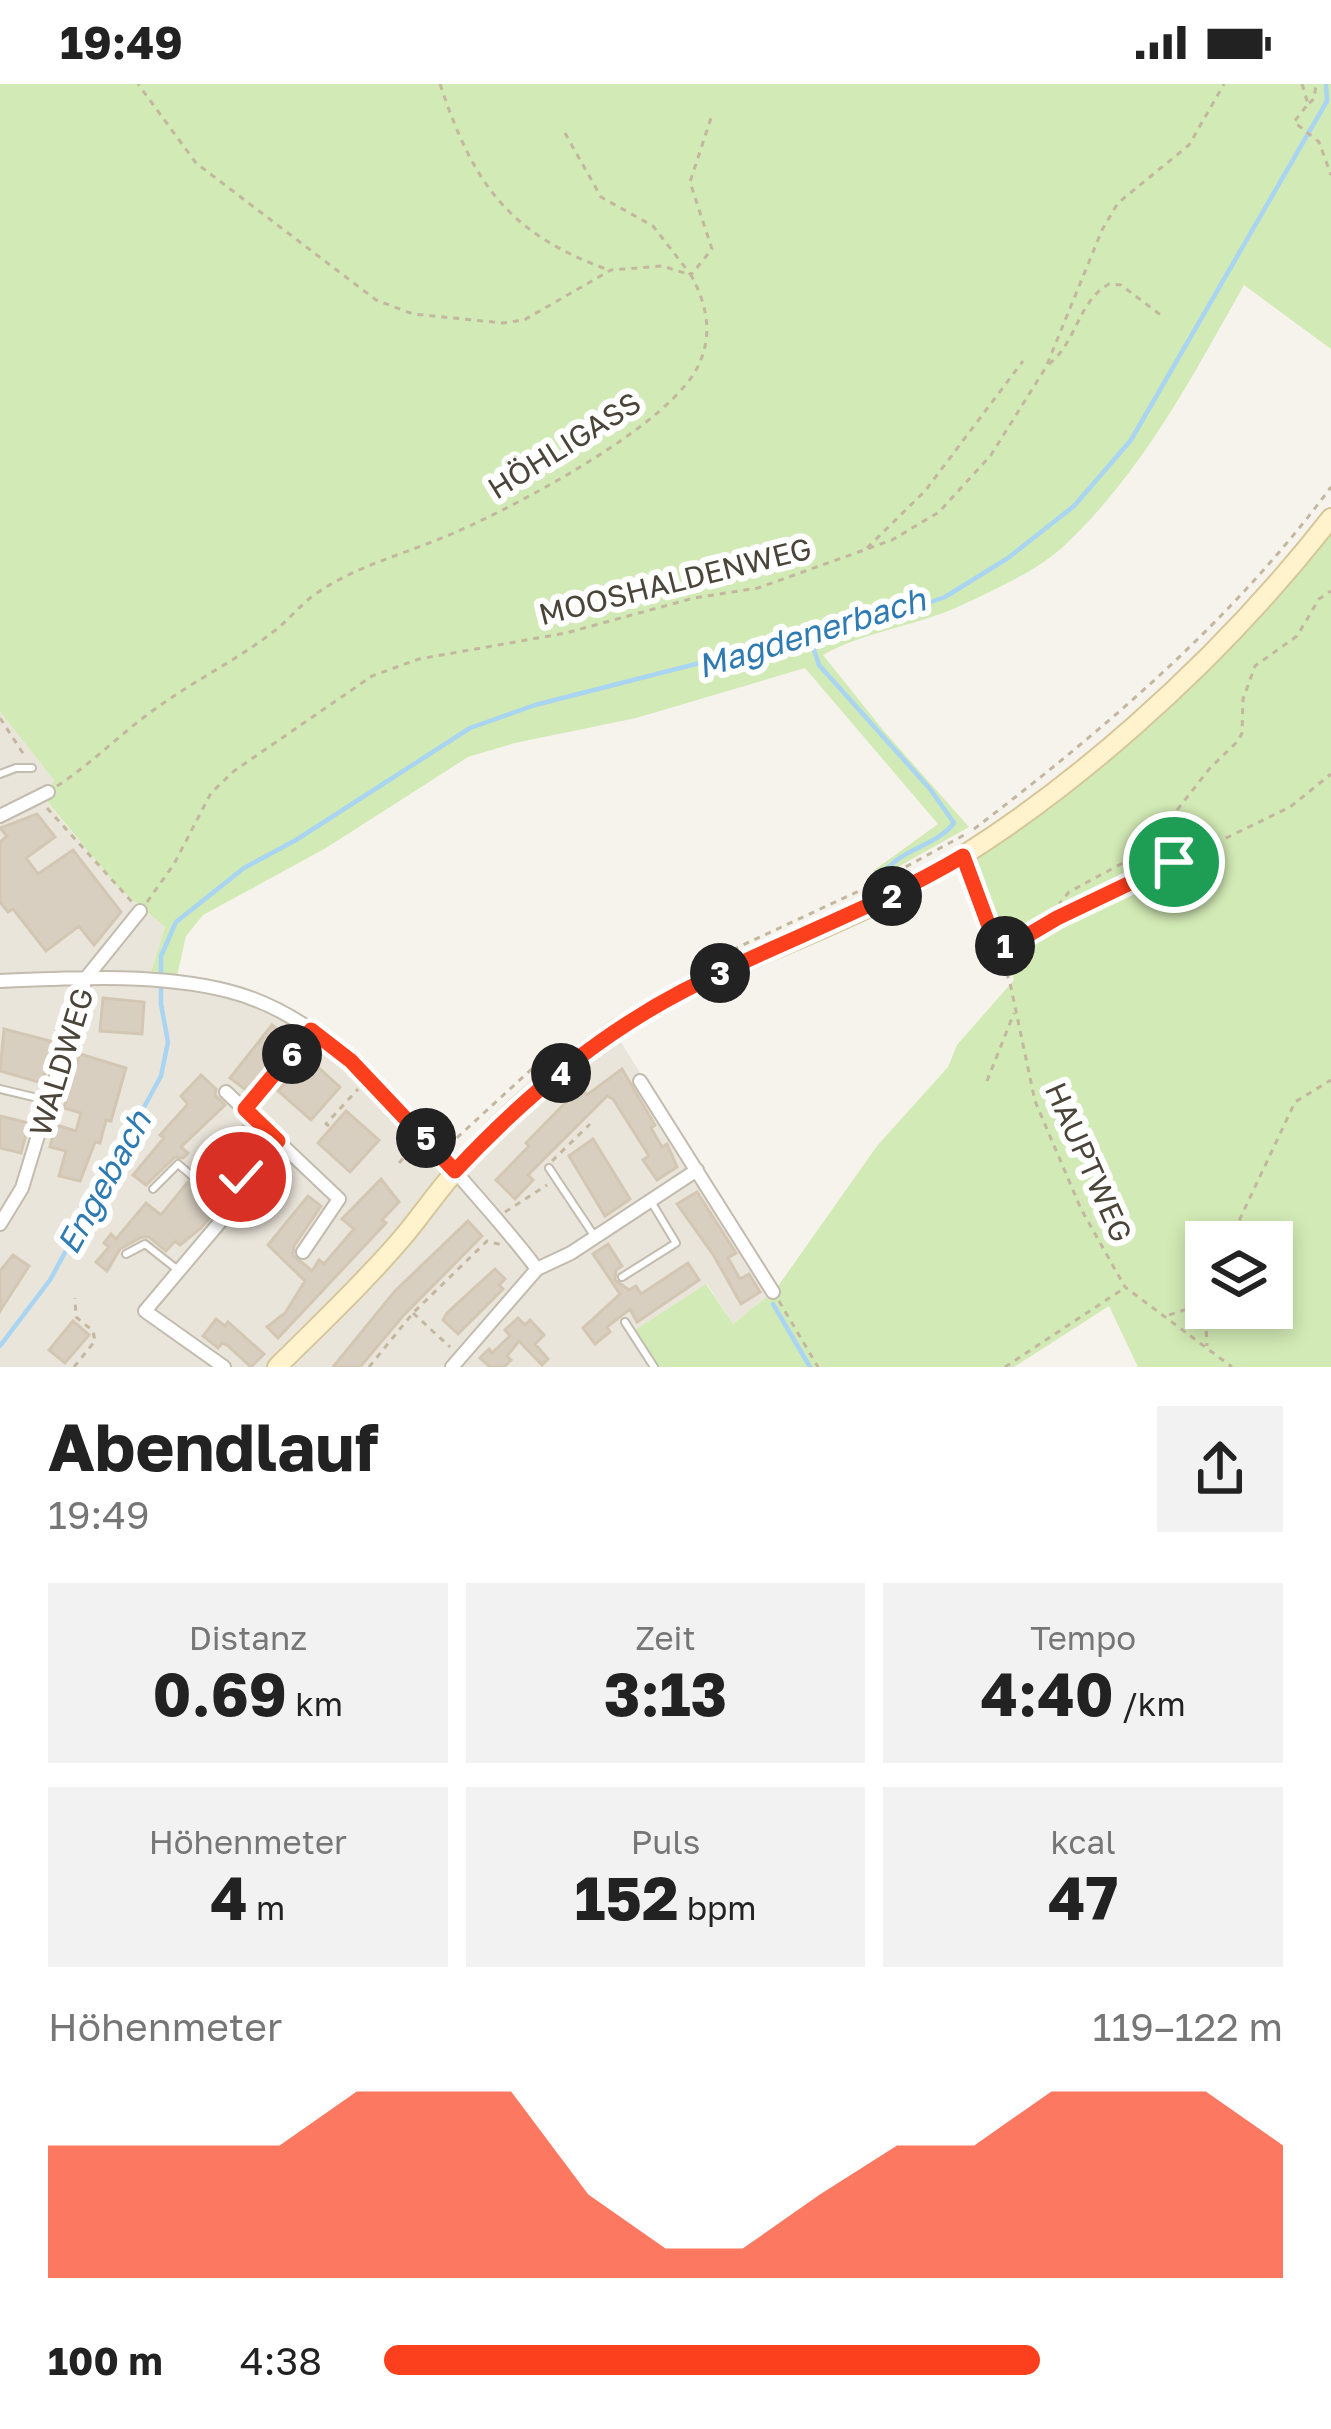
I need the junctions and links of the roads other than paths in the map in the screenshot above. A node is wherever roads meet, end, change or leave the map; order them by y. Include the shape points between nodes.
1 (1331, 518) edge
2 (32, 769) road end
3 (0, 774) edge
4 (43, 795) road end
5 (0, 816) edge
6 (140, 911) road end
7 (86, 978) junction
8 (0, 981) edge
9 (311, 1030) junction
10 (640, 1081) dead end
11 (0, 1089) edge
12 (226, 1092) dead end
13 (50, 1101) junction
14 (245, 1109) junction
15 (549, 1168) road end
16 (697, 1170) junction
17 (455, 1171) junction
18 (153, 1190) dead end
19 (651, 1200) junction
20 (231, 1209) joint
21 (0, 1225) edge
22 (595, 1237) junction
23 (304, 1252) dead end
24 (126, 1254) dead end
25 (537, 1269) junction
26 (178, 1270) junction
27 (622, 1277) dead end
28 (773, 1292) road end
29 (625, 1322) dead end
30 (456, 1361) edge
31 (224, 1367) edge
32 (277, 1367) edge
33 (654, 1367) edge

1 - 17 main road via 1231,634 1021,816 886,899 616,1030 532,1095
2 - 3 lane
4 - 5 street
6 - 7 street, WALDWEG
7 - 8 street
7 - 9 street via 254,999
7 - 13 street, WALDWEG
9 - 14 street
9 - 17 street
10 - 16 street
11 - 13 lane
12 - 14 street
13 - 21 street, WALDWEG via 22,1188
14 - 23 street via 339,1199
15 - 22 lane
16 - 19 street
16 - 28 street
17 - 25 street
17 - 32 main road
18 - 20 lane via 178,1163
19 - 22 street
19 - 27 lane via 676,1243
20 - 26 street
22 - 25 street
24 - 26 lane via 145,1244
25 - 30 street
26 - 31 street via 146,1311
29 - 33 lane

